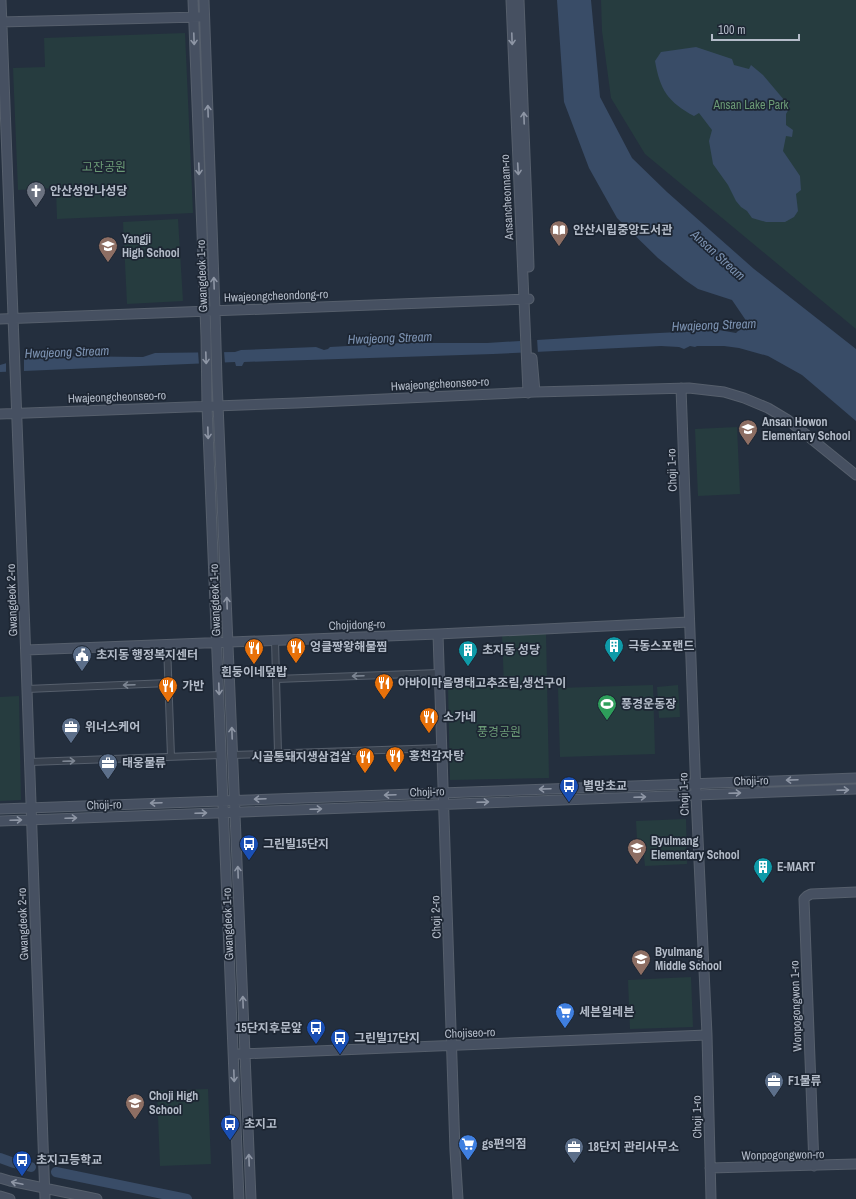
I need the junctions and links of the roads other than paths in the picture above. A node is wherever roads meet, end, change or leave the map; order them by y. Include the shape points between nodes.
1 (1, 0) edge
2 (192, 0) edge
3 (204, 0) edge
4 (511, 0) edge
5 (519, 0) edge
6 (204, 16) junction
7 (193, 17) junction
8 (1, 22) edge
9 (527, 299) junction
10 (204, 311) junction
11 (215, 311) junction
12 (12, 318) junction
13 (0, 319) edge
14 (680, 388) junction
15 (531, 392) junction
16 (219, 405) junction
17 (207, 406) junction
18 (17, 413) junction
19 (0, 414) edge
20 (856, 475) edge
21 (690, 622) junction
22 (438, 634) junction
23 (275, 640) junction
24 (217, 642) junction
25 (228, 642) junction
26 (167, 644) junction
27 (26, 650) junction
28 (439, 673) junction
29 (276, 679) junction
30 (168, 683) junction
31 (27, 689) junction
32 (442, 748) junction
33 (278, 753) junction
34 (221, 755) junction
35 (233, 755) junction
36 (171, 757) junction
37 (30, 762) junction
38 (856, 778) edge
39 (696, 783) junction
40 (856, 789) edge
41 (443, 793) junction
42 (696, 795) junction
43 (235, 800) junction
44 (223, 801) junction
45 (444, 804) junction
46 (31, 807) junction
47 (0, 808) edge
48 (235, 812) junction
49 (224, 813) junction
50 (32, 819) junction
51 (0, 821) edge
52 (856, 892) edge
53 (707, 1035) junction
54 (452, 1046) junction
55 (234, 1054) junction
56 (245, 1054) junction
57 (856, 1164) edge
58 (814, 1166) junction
59 (710, 1168) junction
60 (0, 1178) edge
61 (45, 1188) junction
62 (0, 1196) edge
63 (10, 1199) edge
64 (45, 1199) edge
65 (97, 1199) edge
66 (239, 1199) edge
67 (251, 1199) edge
68 (458, 1199) edge
69 (711, 1199) edge

1 - 8 street, Gwangdeok 2-ro
2 - 7 street, Gwangdeok 1-ro
3 - 6 street, Gwangdeok 1-ro
4 -> 9 street, Ansancheonnam-ro
9 -> 5 street, Ansancheonnam-ro via 527,207
6 - 7 street
11 -> 6 street, Gwangdeok 1-ro
7 - 8 street
7 -> 10 street, Gwangdeok 1-ro
8 - 12 street, Gwangdeok 2-ro
9 - 11 street, Hwajeongcheondong-ro
9 - 15 street, Ansancheonnam-ro
10 - 11 street, Hwajeongcheondong-ro
10 - 12 street, Hwajeongcheondong-ro
10 -> 17 street, Gwangdeok 1-ro
11 - 16 street, Gwangdeok 1-ro
12 - 13 street, Hwajeongcheondong-ro
12 - 18 street, Gwangdeok 2-ro
14 - 15 street, Hwajeongcheonseo-ro
14 - 20 street, Hwajeongcheonseo-ro via 724,392 768,408 788,420
14 - 21 street, Choji 1-ro
15 - 16 street, Hwajeongcheonseo-ro
16 - 17 street, Hwajeongcheonseo-ro
25 -> 16 street, Gwangdeok 1-ro
17 - 18 street, Hwajeongcheonseo-ro
17 -> 24 street, Gwangdeok 1-ro
18 - 19 street, Hwajeongcheonseo-ro
18 - 27 street, Gwangdeok 2-ro
21 - 22 street, Chojidong-ro
21 - 39 street, Choji 1-ro
22 - 23 street, Chojidong-ro
22 - 28 street, Choji 2-ro
23 - 25 street, Chojidong-ro
23 - 29 street
24 - 25 street, Chojidong-ro
24 - 26 street, Chojidong-ro
24 -> 34 street, Gwangdeok 1-ro
35 -> 25 street, Gwangdeok 1-ro
26 - 27 street, Chojidong-ro
26 - 30 street
27 - 31 street, Gwangdeok 2-ro
28 -> 29 street
28 - 32 street, Choji 2-ro
29 - 33 street
30 -> 31 street
30 - 36 street
31 - 37 street, Gwangdeok 2-ro
32 - 33 street
32 - 41 street, Choji 2-ro
33 - 35 street
34 - 36 street
34 - 44 street, Gwangdeok 1-ro
35 - 43 street, Gwangdeok 1-ro
37 -> 36 street
37 - 46 street, Gwangdeok 2-ro
38 -> 39 street, Choji-ro
39 -> 41 street, Choji-ro
39 - 42 street, Choji 1-ro
42 -> 40 street, Choji-ro
41 -> 43 street, Choji-ro
41 - 45 street, Choji 2-ro
45 -> 42 street, Choji-ro
42 - 53 street, Choji 1-ro
43 - 44 street, Choji-ro
43 - 48 street, Gwangdeok 1-ro
44 -> 46 street, Choji-ro
44 - 49 street, Gwangdeok 1-ro
48 -> 45 street, Choji-ro
45 - 54 street, Choji 2-ro
46 - 47 street, Choji-ro
46 - 50 street, Gwangdeok 2-ro
48 - 49 street, Choji-ro
56 -> 48 street, Gwangdeok 1-ro
50 -> 49 street, Choji-ro
49 - 55 street, Gwangdeok 1-ro
51 -> 50 street, Choji-ro
50 - 61 street, Gwangdeok 2-ro
52 - 58 street, Wonpogongwon 1-ro via 811,894 804,899
53 - 54 street, Chojiseo-ro
53 - 59 street, Choji 1-ro
54 - 56 street, Chojiseo-ro
54 - 68 street, Choji 2-ro
55 - 56 street, Chojiseo-ro
55 -> 66 street, Gwangdeok 1-ro
67 -> 56 street, Gwangdeok 1-ro
57 - 58 street, Wonpogongwon-ro
58 - 59 street, Wonpogongwon-ro
59 - 69 street, Choji 1-ro
61 -> 60 street
61 - 64 street, Gwangdeok 2-ro
61 - 65 street
62 - 63 street

